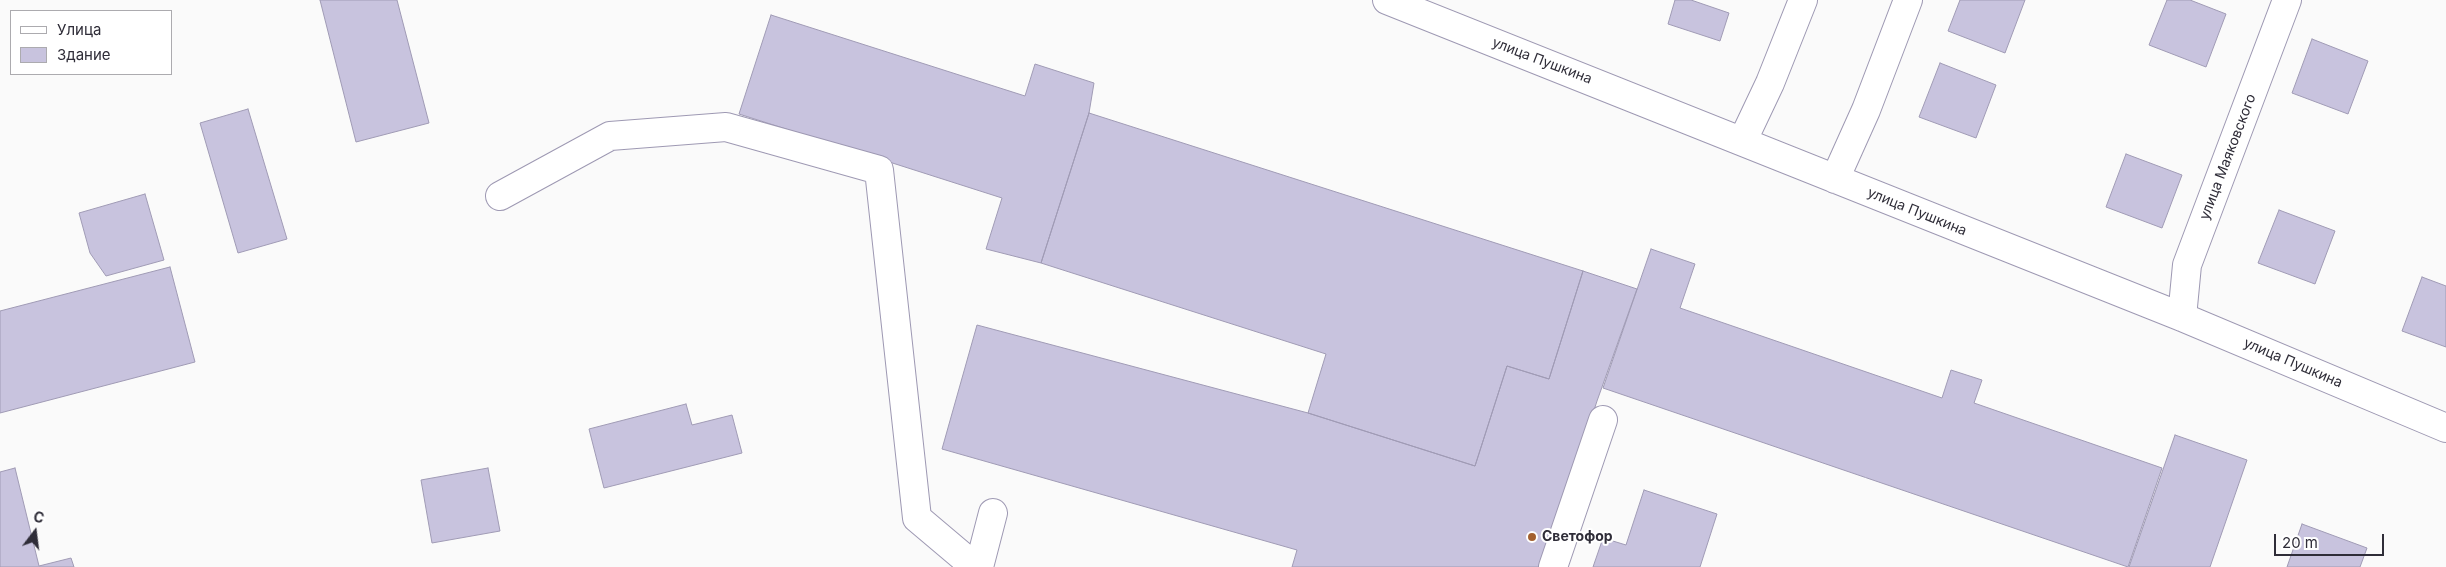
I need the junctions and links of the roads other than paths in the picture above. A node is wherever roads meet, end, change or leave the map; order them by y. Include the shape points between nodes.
1 (1387, 0) edge
2 (1803, 0) edge
3 (1908, 0) edge
4 (2287, 0) edge
5 (1415, 5) edge
6 (1743, 140) junction
7 (1835, 179) junction
8 (500, 196) dead end
9 (2182, 317) junction
10 (1603, 420) dead end
11 (2446, 428) edge
12 (993, 513) dead end
13 (975, 567) edge
14 (979, 567) edge
15 (1553, 567) edge

1 - 5 street, улица Пушкина
2 - 6 street
3 - 7 street via 1866,110
4 - 9 street, улица Маяковского via 2187,265
5 - 6 street, улица Пушкина
6 - 7 street, улица Пушкина
7 - 9 street, улица Пушкина
8 - 13 street via 610,136 726,127 879,170 917,518
9 - 11 street, улица Пушкина
10 - 15 street
12 - 14 street

